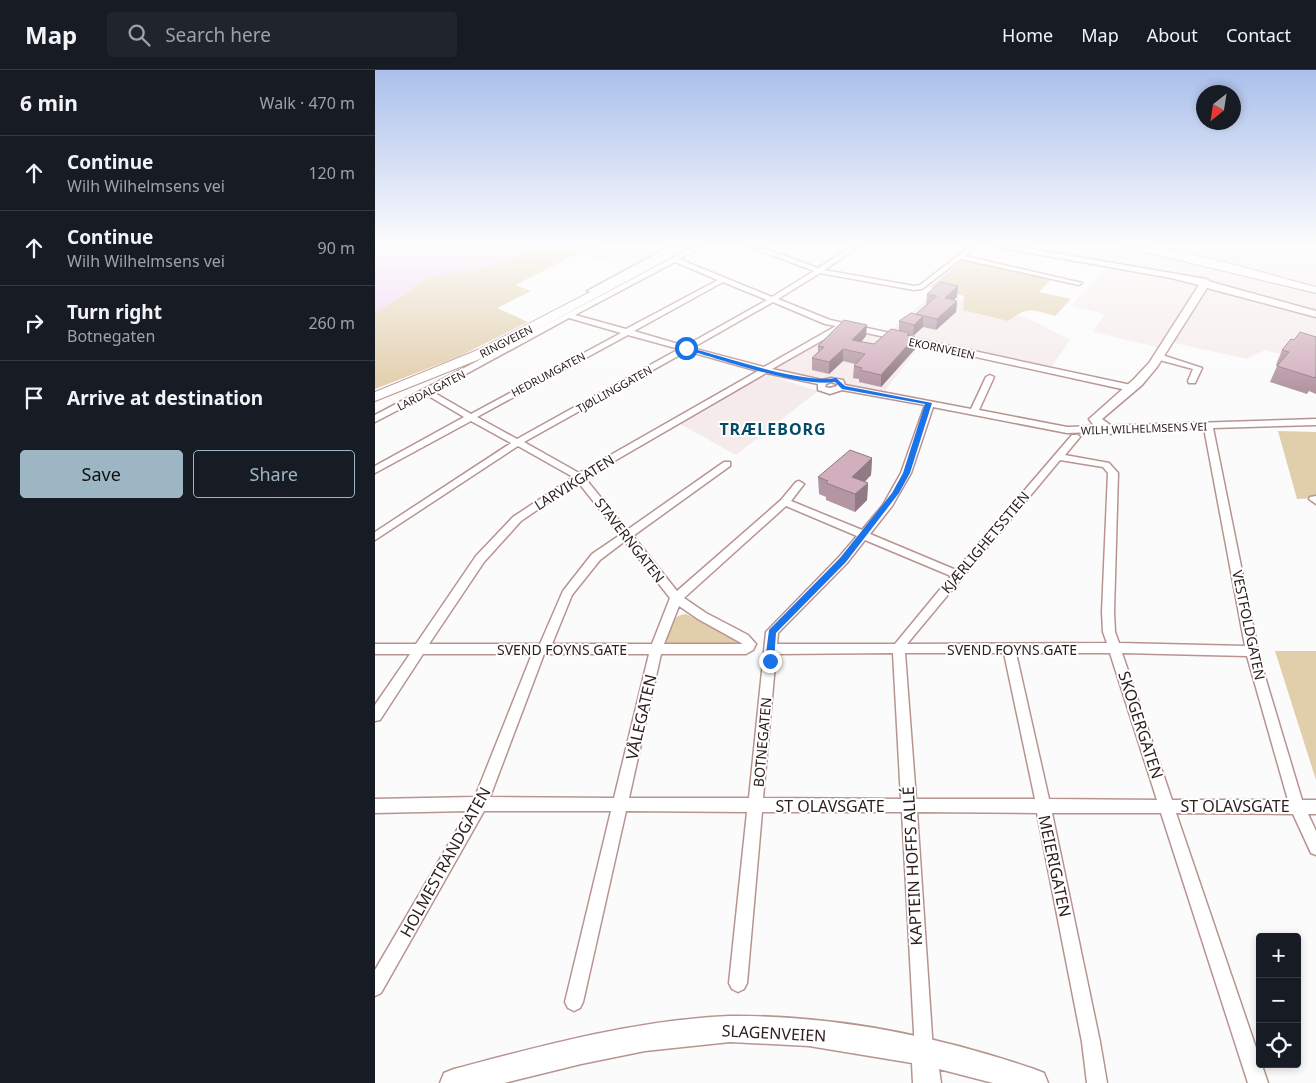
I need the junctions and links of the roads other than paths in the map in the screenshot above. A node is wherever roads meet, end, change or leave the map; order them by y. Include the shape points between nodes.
1 (595, 294) edge
2 (610, 294) edge
3 (696, 294) edge
4 (758, 294) edge
5 (781, 294) edge
6 (1198, 294) edge
7 (1248, 294) edge
8 (772, 300) junction
9 (1313, 313) edge
10 (569, 316) junction
11 (843, 325) junction
12 (626, 332) junction
13 (686, 348) junction
14 (1159, 356) junction
15 (765, 370) junction
16 (990, 377) dead end
17 (1193, 381) dead end
18 (1131, 388) junction
19 (428, 392) junction
20 (375, 397) edge
21 (929, 405) junction
22 (973, 413) junction
23 (470, 416) junction
24 (375, 419) edge
25 (1316, 422) edge
26 (1208, 426) junction
27 (1111, 430) junction
28 (1075, 437) dead end
29 (518, 442) junction
30 (1058, 457) junction
31 (727, 464) dead end
32 (375, 470) edge
33 (579, 478) junction
34 (799, 484) dead end
35 (785, 502) junction
36 (626, 535) junction
37 (864, 535) junction
38 (375, 537) edge
39 (958, 574) junction
40 (676, 598) junction
41 (749, 647) joint
42 (1113, 648) junction
43 (375, 649) edge
44 (418, 649) junction
45 (542, 649) junction
46 (771, 649) junction
47 (899, 649) junction
48 (1009, 649) junction
49 (657, 650) junction
50 (1252, 651) junction
51 (375, 716) edge
52 (480, 804) junction
53 (375, 806) edge
54 (620, 806) junction
55 (756, 806) junction
56 (908, 806) junction
57 (1042, 806) junction
58 (1167, 806) junction
59 (1297, 806) junction
60 (1316, 807) edge
61 (1316, 848) edge
62 (738, 983) dead end
63 (375, 987) edge
64 (574, 1002) dead end
65 (924, 1051) junction
66 (454, 1083) edge
67 (927, 1083) edge
68 (1034, 1083) edge
69 (1097, 1083) edge
70 (1258, 1083) edge

1 - 20 main road, RINGVEIEN via 485,352
2 - 10 street, LARDALGATEN
3 - 12 street, HEDRUMGATEN
4 - 8 street, EKORNVEIEN
5 - 8 street, TJØLLINGGATEN
6 - 14 street
7 - 9 street
8 - 11 street, EKORNVEIEN
8 - 13 street, TJØLLINGGATEN
10 - 12 street
10 - 19 street, LARDALGATEN
11 - 15 street, LARVIKGATEN
11 - 18 street, EKORNVEIEN
12 - 13 street
12 - 23 street, HEDRUMGATEN
13 - 15 street
13 - 29 street, TJØLLINGGATEN
14 - 17 street via 1197,368
14 - 18 street
15 - 21 street, WILH WILHELMSENS VEI via 822,382 821,388 830,391 842,387
15 - 33 street, LARVIKGATEN
16 - 22 street
18 - 27 street via 1095,419 1102,427
19 - 23 street, STAVERNGATEN
19 - 24 street, LARDALGATEN
21 - 22 street, WILH WILHELMSENS VEI
21 - 37 street, BOTNEGATEN via 906,473 887,506
22 - 27 street, WILH WILHELMSENS VEI via 1067,430
23 - 29 street, STAVERNGATEN
23 - 32 street, HEDRUMGATEN
25 - 26 street, WILH WILHELMSENS VEI
26 - 27 street, WILH WILHELMSENS VEI
26 - 50 street, VESTFOLDGATEN
28 - 30 street, KJÆRLIGHETSSTIEN
29 - 33 street, STAVERNGATEN
29 - 38 street, TJØLLINGGATEN
30 - 39 street, KJÆRLIGHETSSTIEN
30 - 42 street, SKOGERGATEN via 1106,465 1113,473 1107,612
31 - 36 street, HOLMESTRANDGATEN
33 - 36 street, STAVERNGATEN
33 - 44 street, LARVIKGATEN via 535,506 500,536 480,559
34 - 35 street, VÅLEGATEN
35 - 37 street
35 - 40 street, VÅLEGATEN
36 - 40 street, STAVERNGATEN
36 - 45 street, HOLMESTRANDGATEN via 596,557 583,572 567,594
37 - 39 street
37 - 46 street, BOTNEGATEN via 772,632
39 - 47 street, KJÆRLIGHETSSTIEN via 908,632
40 - 41 street, STAVERNGATEN via 744,638
40 - 49 street, VÅLEGATEN
41 - 49 street, SVEND FOYNS GATE
42 - 48 street, SVEND FOYNS GATE
42 - 50 street, SVEND FOYNS GATE
42 - 58 street, SKOGERGATEN
43 - 44 street, SVEND FOYNS GATE
44 - 45 street, SVEND FOYNS GATE
44 - 51 street, LARVIKGATEN
45 - 49 street, SVEND FOYNS GATE
45 - 52 street, HOLMESTRANDGATEN
46 - 47 street, SVEND FOYNS GATE
46 - 55 street, BOTNEGATEN
47 - 48 street, SVEND FOYNS GATE
47 - 56 street, KAPTEIN HOFFS ALLÉ
48 - 57 street, MEIERIGATEN
49 - 54 street, VÅLEGATEN
50 - 59 street, VESTFOLDGATEN
52 - 53 street, ST OLAVSGATE
52 - 54 street, ST OLAVSGATE
52 - 63 street, HOLMESTRANDGATEN
54 - 55 street, ST OLAVSGATE
54 - 64 street, VÅLEGATEN
55 - 56 street, ST OLAVSGATE
55 - 62 street, BOTNEGATEN
56 - 57 street, ST OLAVSGATE
56 - 65 street, KAPTEIN HOFFS ALLÉ
57 - 58 street, ST OLAVSGATE
57 - 69 street, MEIERIGATEN
58 - 59 street, ST OLAVSGATE
58 - 70 street, SKOGERGATEN
59 - 60 street, ST OLAVSGATE
59 - 61 street, VESTFOLDGATEN
65 - 66 street, SLAGENVEIEN via 807,1032 755,1028 709,1030 639,1039 547,1057
65 - 67 street, KAPTEIN HOFFS ALLÉ
65 - 68 street, SLAGENVEIEN

